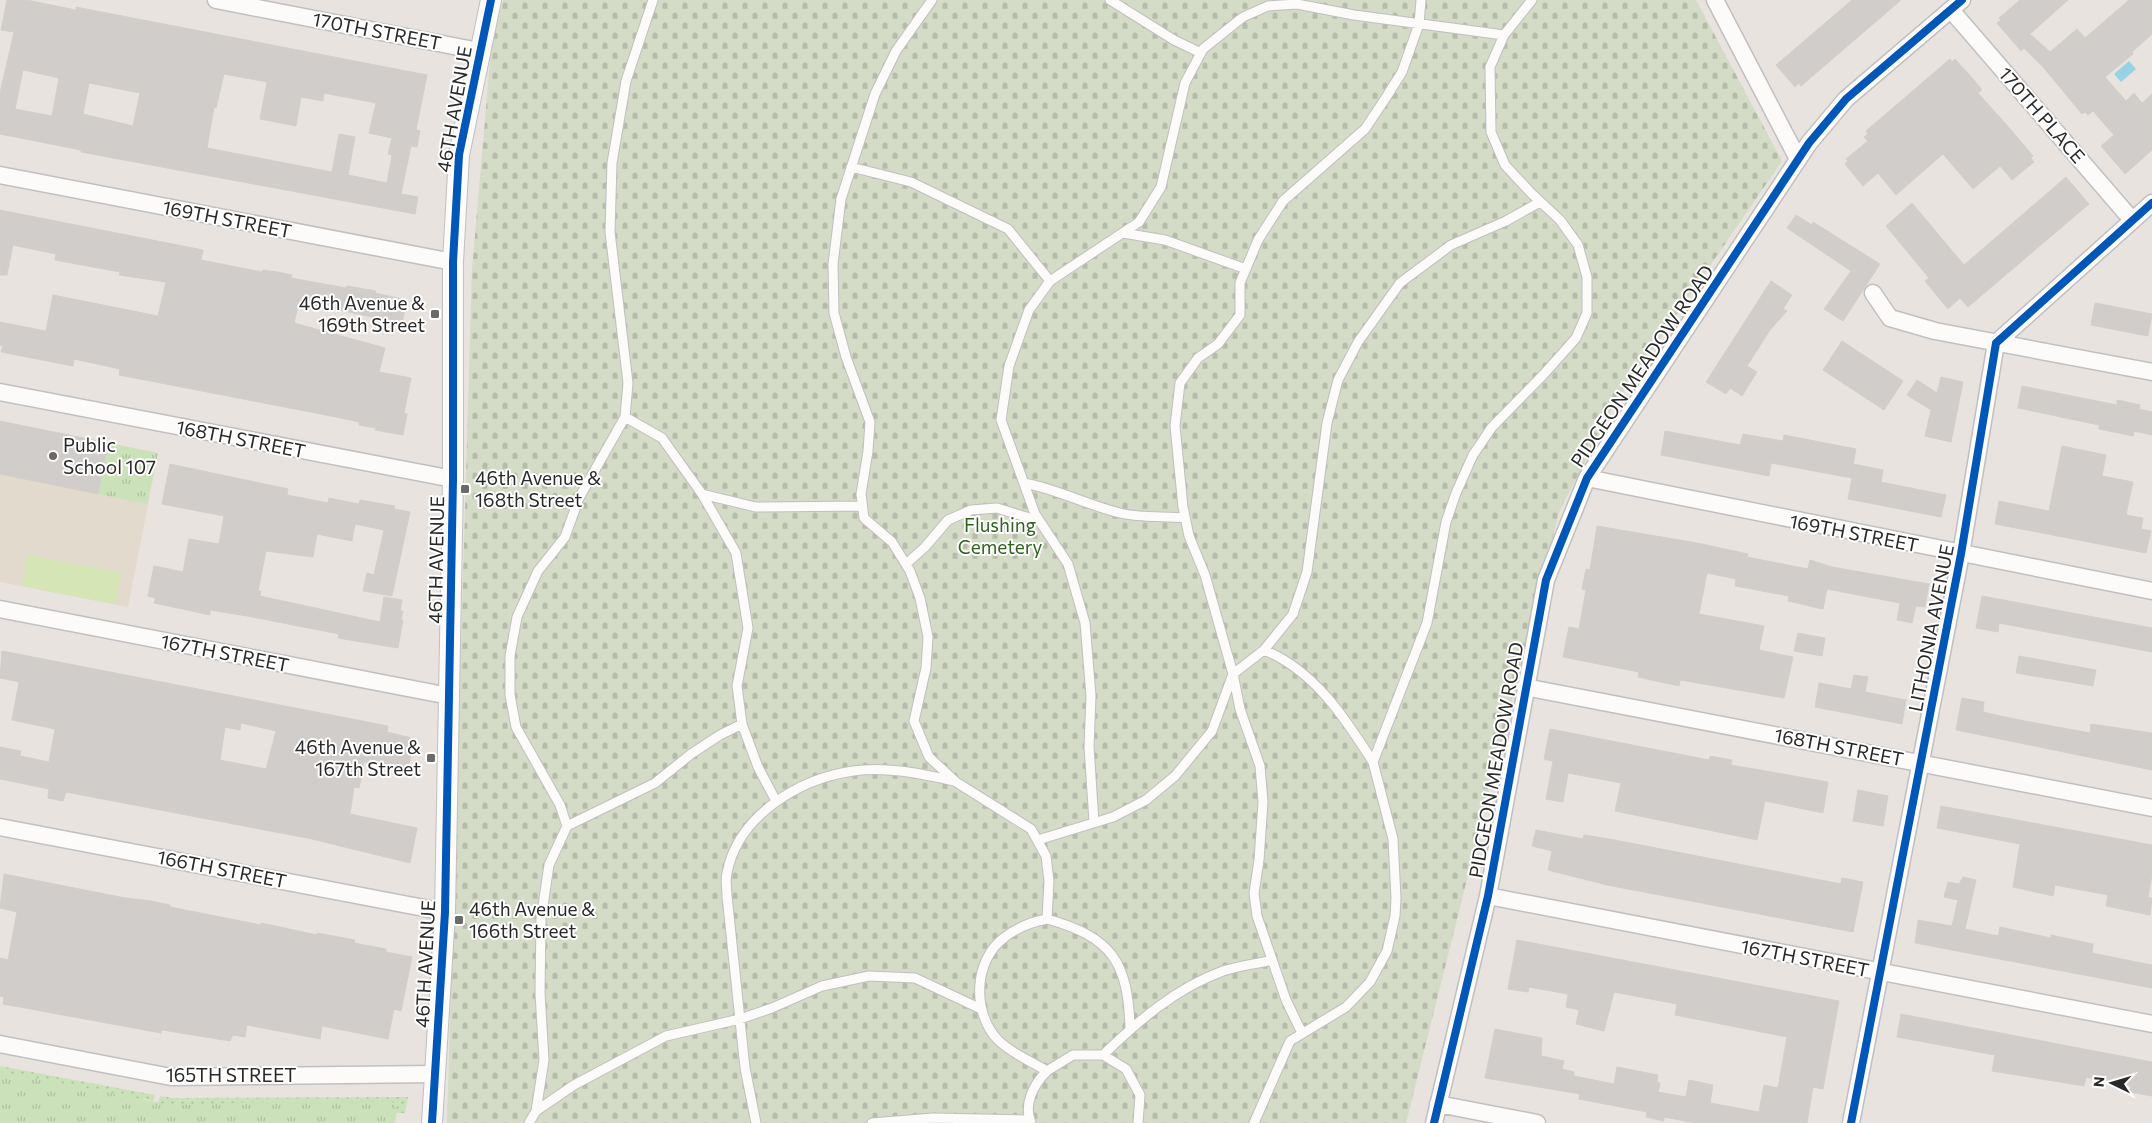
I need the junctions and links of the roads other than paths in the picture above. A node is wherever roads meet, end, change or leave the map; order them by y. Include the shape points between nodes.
1 (216, 0) edge
2 (491, 0) edge
3 (653, 0) edge
4 (932, 0) edge
5 (1110, 0) edge
6 (1421, 0) edge
7 (1532, 0) edge
8 (1715, 0) edge
9 (1957, 5) edge
10 (1419, 24) junction
11 (1504, 35) junction
12 (479, 51) junction
13 (1201, 53) junction
14 (1798, 159) junction
15 (851, 167) junction
16 (0, 175) edge
17 (1540, 202) junction
18 (2152, 203) edge
19 (2132, 220) junction
20 (1123, 234) junction
21 (453, 262) junction
22 (1246, 270) junction
23 (1050, 281) junction
24 (1873, 293) dead end
25 (1996, 343) junction
26 (2152, 372) edge
27 (0, 392) edge
28 (625, 417) junction
29 (1586, 478) junction
30 (453, 479) junction
31 (1024, 483) junction
32 (702, 494) junction
33 (862, 506) junction
34 (1185, 518) junction
35 (1039, 521) junction
36 (1962, 554) junction
37 (906, 564) junction
38 (2152, 591) edge
39 (0, 610) edge
40 (1264, 650) junction
41 (1233, 674) junction
42 (1525, 687) junction
43 (449, 696) junction
44 (742, 724) junction
45 (1373, 762) junction
46 (1921, 763) junction
47 (956, 782) junction
48 (776, 801) junction
49 (2152, 808) edge
50 (1094, 822) junction
51 (567, 826) junction
52 (0, 827) edge
53 (1038, 840) junction
54 (1488, 896) junction
55 (445, 912) junction
56 (1047, 919) junction
57 (1272, 960) junction
58 (1881, 972) junction
59 (981, 1009) junction
60 (740, 1019) junction
61 (2152, 1024) edge
62 (1130, 1028) junction
63 (1302, 1034) junction
64 (0, 1044) edge
65 (1103, 1055) junction
66 (1047, 1071) junction
67 (436, 1074) junction
68 (1438, 1104) junction
69 (536, 1111) junction
70 (1030, 1121) edge
71 (432, 1123) edge
72 (529, 1123) edge
73 (756, 1123) edge
74 (872, 1123) edge
75 (1138, 1123) edge
76 (1254, 1123) edge
77 (1434, 1123) edge
78 (1537, 1123) edge
79 (1851, 1123) edge

1 - 12 street, 170TH STREET
2 - 12 street, 46TH AVENUE
3 - 28 lane via 626,81 612,163 610,232 628,383
4 - 15 lane via 896,51 875,94
5 - 13 lane
6 - 10 lane
7 - 11 lane
8 - 14 street
9 - 14 street, PIDGEON MEADOW ROAD via 1846,100
9 - 19 street, 170TH PLACE
10 - 11 lane
10 - 13 lane via 1282,4 1242,17
10 - 22 lane via 1402,72 1365,129 1283,201 1258,240
11 - 17 lane via 1490,67 1491,132 1505,165
12 - 21 street, 46TH AVENUE via 459,156
13 - 20 lane via 1185,82 1161,187 1139,222
14 - 29 street, PIDGEON MEADOW ROAD
15 - 23 lane via 911,182 1008,229
15 - 33 lane via 841,199 833,264 834,313 870,422
16 - 21 street, 169TH STREET
17 - 40 lane via 1451,245 1400,282 1358,342 1338,380 1327,423 1307,572 1293,614
17 - 45 lane via 1560,220 1578,245 1587,277 1588,313 1576,338 1492,427 1473,455 1446,522 1427,623
18 - 19 street
19 - 25 street
20 - 22 lane via 1165,240
20 - 23 lane
21 - 30 street, 46TH AVENUE
22 - 34 lane via 1240,283 1240,315 1218,344 1198,358 1180,383 1175,426
23 - 31 lane via 1029,310 1009,366 1001,420
24 - 25 street via 1890,318 1934,331
25 - 26 street
25 - 36 street, LITHONIA AVENUE
27 - 30 street, 168TH STREET
28 - 32 lane via 662,438
28 - 51 lane via 579,498 565,537 538,571 517,617 510,656 510,695 516,727 560,804
29 - 36 street, 169TH STREET
29 - 42 street, PIDGEON MEADOW ROAD via 1546,580
30 - 43 street, 46TH AVENUE
31 - 34 lane via 1049,488 1122,513
31 - 35 lane
32 - 33 lane via 756,507
32 - 44 lane via 736,552 744,592 748,628 737,686
33 - 37 lane via 864,518 892,542
34 - 41 lane via 1208,584
35 - 37 lane via 997,508 971,510 948,520
35 - 50 lane via 1068,564 1085,623 1091,696 1089,747
36 - 38 street, 169TH STREET
36 - 46 street, LITHONIA AVENUE
37 - 47 lane via 920,598 928,637 926,668 914,720 929,757
39 - 43 street, 167TH STREET
40 - 41 lane
40 - 45 lane via 1284,658 1315,684 1345,717
41 - 50 lane via 1212,731 1175,776 1146,800 1113,817
41 - 57 lane via 1240,709 1260,766 1262,830 1254,893 1257,916
42 - 46 street, 168TH STREET
42 - 54 street, PIDGEON MEADOW ROAD
43 - 55 street, 46TH AVENUE
44 - 48 lane via 758,767
44 - 51 lane via 690,754 655,783
45 - 63 lane via 1393,840 1396,898 1392,933 1379,966 1360,992 1338,1012
46 - 49 street, 168TH STREET
46 - 58 street, LITHONIA AVENUE
47 - 48 lane via 906,770 853,771 807,784
47 - 53 lane via 1031,829
48 - 60 lane via 764,810 739,843 727,874
50 - 53 lane
51 - 69 lane via 549,865 541,918 540,993 544,1060
52 - 55 street, 166TH STREET
53 - 56 lane via 1046,856 1049,882
54 - 58 street, 167TH STREET
54 - 68 street, PIDGEON MEADOW ROAD
55 - 67 street, 46TH AVENUE
56 - 59 lane via 1027,923 1003,937 991,951 982,973
56 - 62 lane via 1069,925 1095,938 1118,961 1129,996
57 - 62 lane via 1224,971 1180,992
57 - 63 lane
58 - 61 street, 167TH STREET
58 - 79 street, LITHONIA AVENUE
59 - 60 lane via 916,978 869,976 822,986
59 - 66 lane via 997,1039 1011,1052
60 - 69 lane via 666,1036 574,1086
60 - 73 lane via 748,1089
62 - 65 lane
63 - 76 lane via 1290,1041
64 - 67 street, 165TH STREET via 171,1077
65 - 66 lane via 1073,1055
65 - 75 lane via 1126,1069 1140,1096
66 - 70 lane via 1036,1081 1029,1102
67 - 71 street, 46TH AVENUE
68 - 77 street, PIDGEON MEADOW ROAD
68 - 78 street
69 - 72 lane
70 - 74 lane via 933,1118

